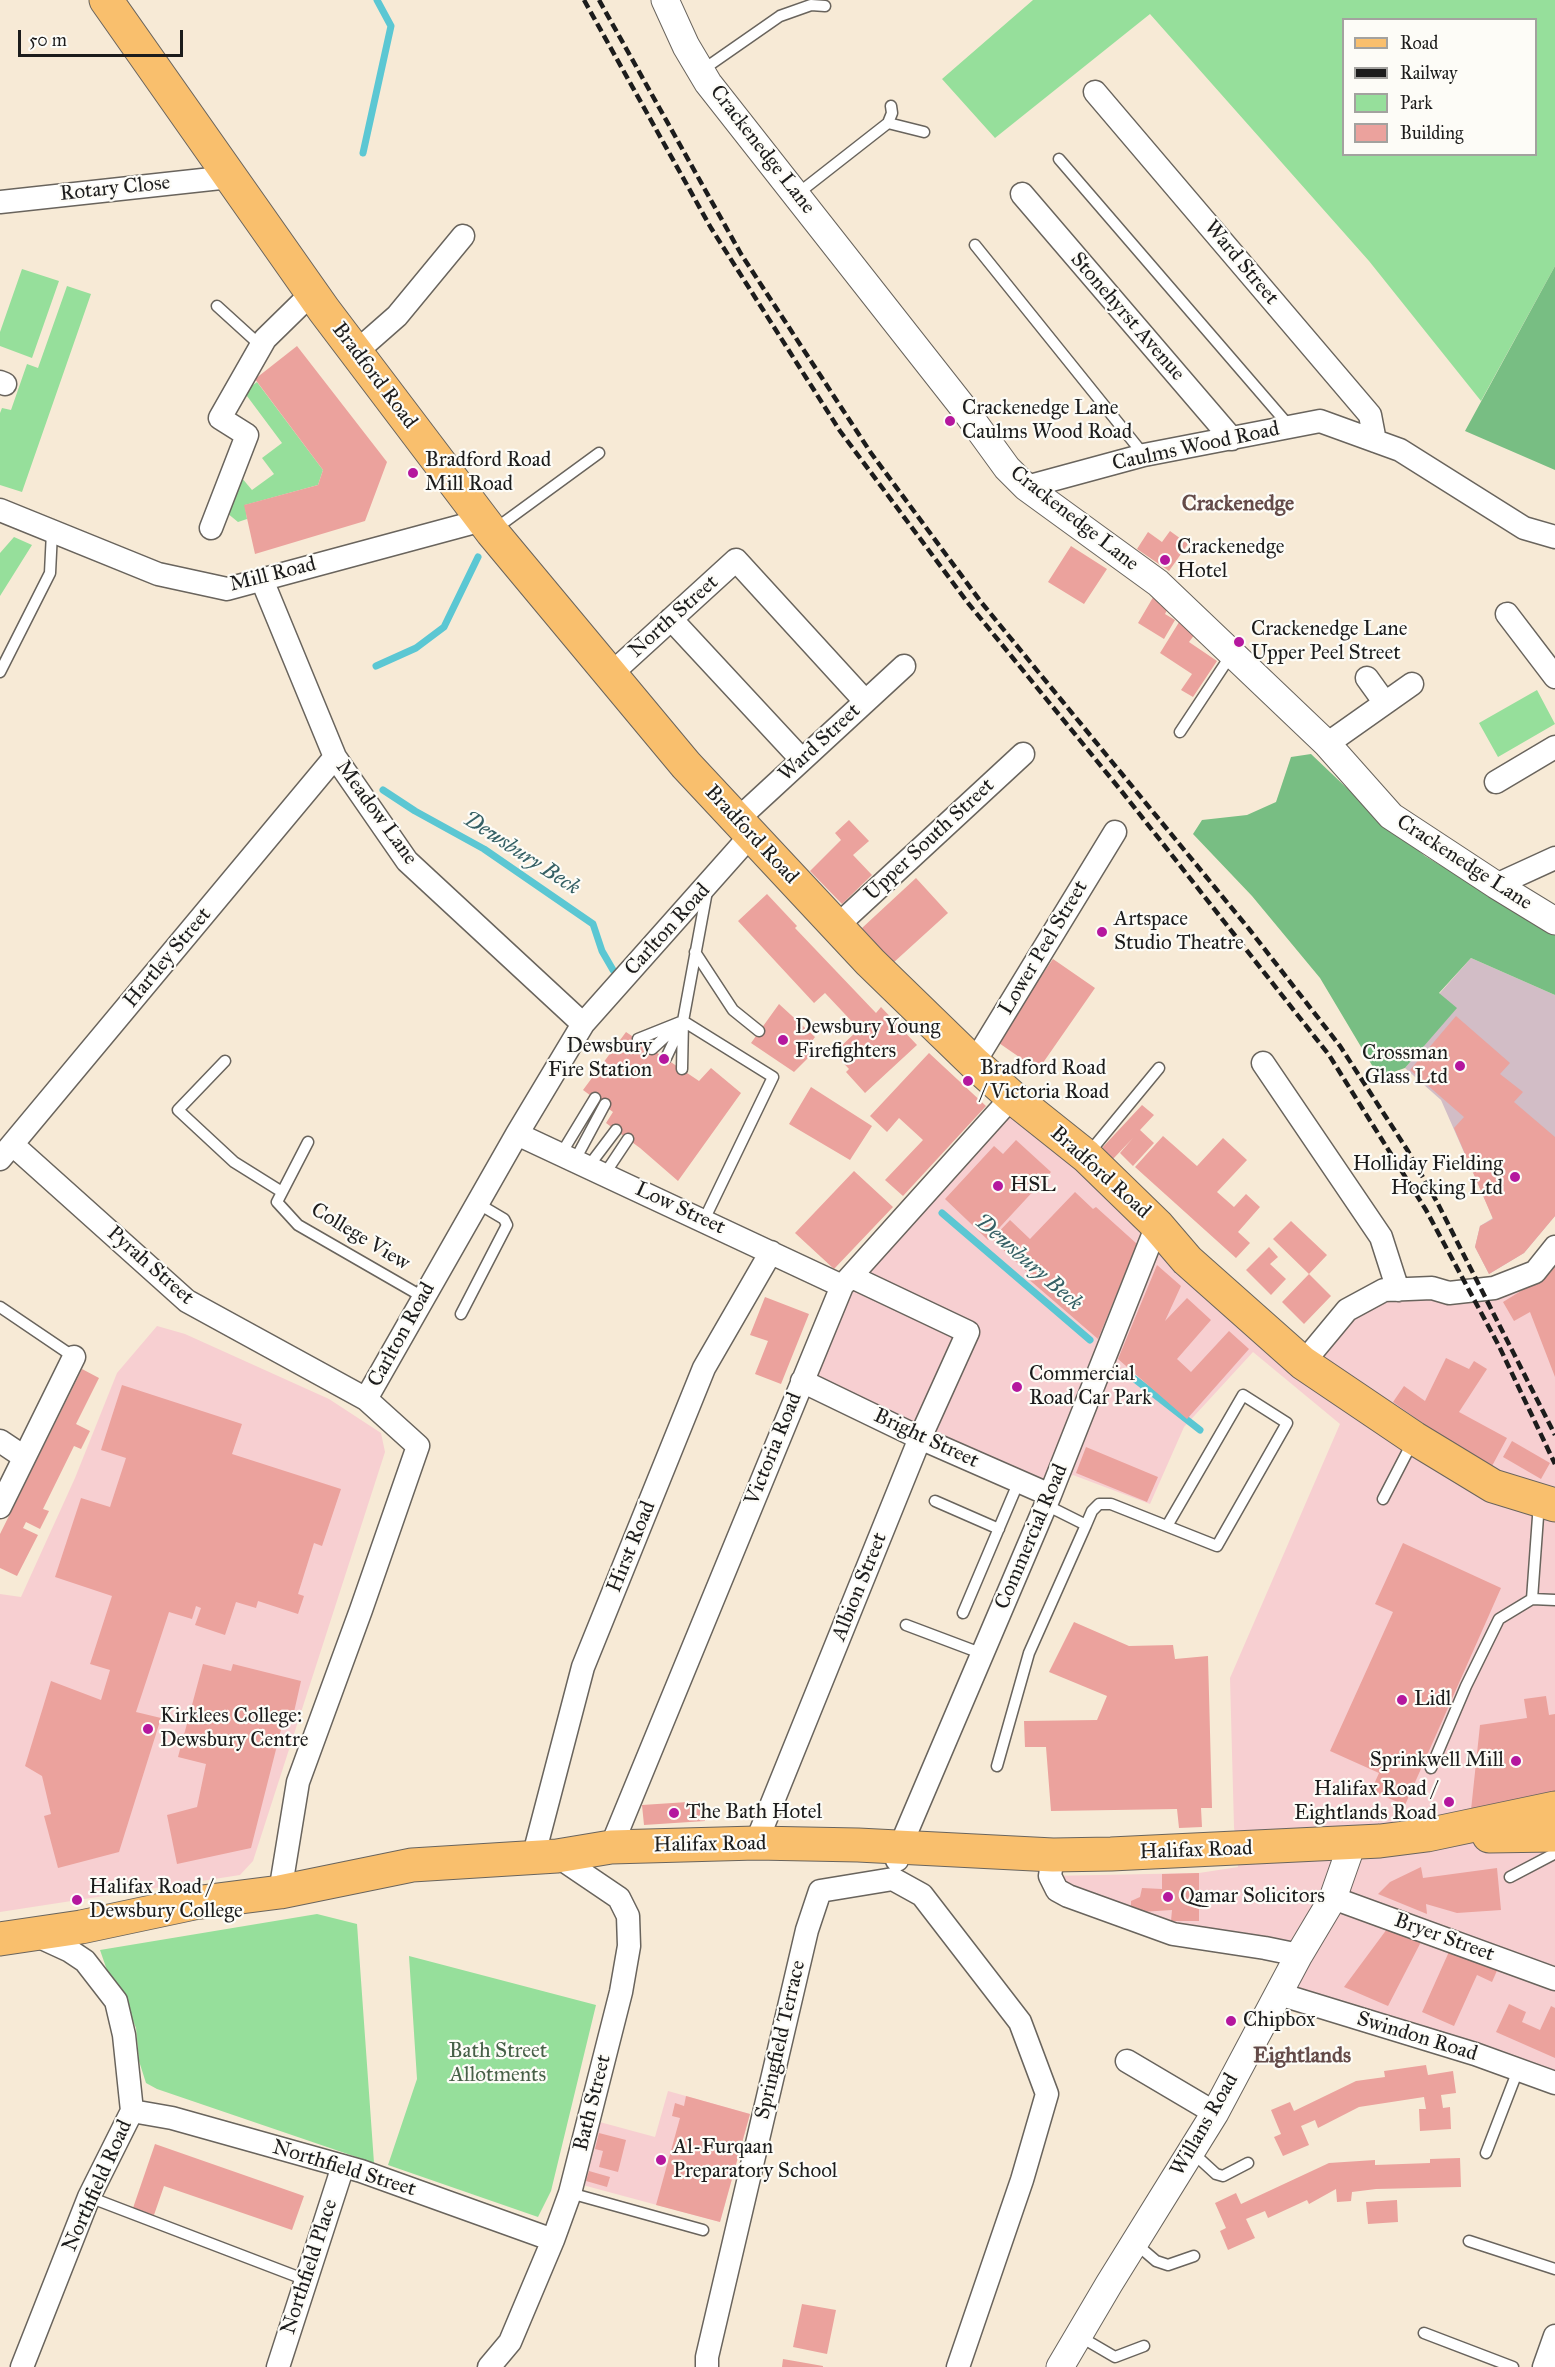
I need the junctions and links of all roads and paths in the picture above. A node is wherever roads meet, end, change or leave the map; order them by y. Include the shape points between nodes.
1 (106, 0) edge
2 (665, 0) edge
3 (825, 6) dead end
4 (701, 71) junction
5 (1095, 92) dead end
6 (891, 106) dead end
7 (888, 123) junction
8 (924, 132) dead end
9 (1059, 159) dead end
10 (231, 177) junction
11 (1022, 194) dead end
12 (796, 195) junction
13 (0, 202) edge
14 (463, 236) dead end
15 (975, 245) dead end
16 (312, 293) junction
17 (217, 306) dead end
18 (261, 346) junction
19 (356, 352) junction
20 (1291, 428) junction
21 (1232, 439) junction
22 (1375, 441) junction
23 (599, 453) dead end
24 (1144, 455) junction
25 (1026, 487) junction
26 (0, 510) edge
27 (488, 526) junction
28 (211, 528) dead end
29 (52, 532) junction
30 (1555, 537) edge
31 (262, 580) junction
32 (1507, 614) dead end
33 (671, 619) junction
34 (1232, 654) junction
35 (904, 666) dead end
36 (0, 672) edge
37 (611, 674) junction
38 (1555, 677) edge
39 (1367, 678) dead end
40 (1412, 684) dead end
41 (865, 701) junction
42 (1385, 703) junction
43 (1180, 732) dead end
44 (1327, 744) junction
45 (1555, 747) edge
46 (1023, 754) dead end
47 (335, 757) junction
48 (802, 760) junction
49 (1496, 782) dead end
50 (744, 827) junction
51 (1115, 832) dead end
52 (1555, 858) edge
53 (708, 885) junction
54 (1496, 885) junction
55 (1555, 921) edge
56 (837, 926) junction
57 (695, 952) junction
58 (683, 1021) junction
59 (584, 1024) junction
60 (759, 1031) dead end
61 (638, 1039) dead end
62 (652, 1048) dead end
63 (666, 1058) dead end
64 (225, 1061) dead end
65 (1263, 1062) dead end
66 (974, 1063) junction
67 (1159, 1068) dead end
68 (682, 1069) dead end
69 (1012, 1097) junction
70 (595, 1098) dead end
71 (605, 1104) dead end
72 (616, 1130) dead end
73 (517, 1134) junction
74 (628, 1139) dead end
75 (308, 1142) dead end
76 (7, 1152) edge
77 (1086, 1156) junction
78 (582, 1164) junction
79 (282, 1192) junction
80 (477, 1203) junction
81 (704, 1220) junction
82 (1157, 1225) junction
83 (1555, 1247) edge
84 (771, 1252) junction
85 (847, 1281) junction
86 (1398, 1290) junction
87 (423, 1297) junction
88 (0, 1307) edge
89 (461, 1314) dead end
90 (968, 1332) joint
91 (74, 1357) joint
92 (1303, 1363) junction
93 (802, 1381) junction
94 (366, 1399) junction
95 (920, 1438) junction
96 (1414, 1438) junction
97 (0, 1441) edge
98 (24, 1457) junction
99 (1019, 1481) junction
100 (1383, 1499) dead end
101 (1048, 1500) junction
102 (935, 1501) dead end
103 (1547, 1503) edge
104 (0, 1507) edge
105 (1086, 1525) junction
106 (1167, 1526) junction
107 (999, 1529) junction
108 (1532, 1599) junction
109 (1555, 1600) edge
110 (963, 1614) dead end
111 (906, 1625) dead end
112 (983, 1654) junction
113 (997, 1766) dead end
114 (1431, 1768) dead end
115 (1554, 1837) edge
116 (756, 1843) junction
117 (1352, 1844) junction
118 (611, 1847) junction
119 (900, 1847) junction
120 (1053, 1855) junction
121 (545, 1857) junction
122 (1510, 1877) dead end
123 (893, 1879) junction
124 (280, 1892) junction
125 (1333, 1898) junction
126 (32, 1934) junction
127 (0, 1939) edge
128 (1299, 1955) junction
129 (1555, 1979) edge
130 (1279, 1994) junction
131 (1127, 2061) dead end
132 (1518, 2070) junction
133 (1555, 2083) edge
134 (132, 2111) junction
135 (1215, 2113) junction
136 (1191, 2151) junction
137 (1486, 2153) dead end
138 (1248, 2163) dead end
139 (343, 2166) junction
140 (570, 2193) junction
141 (89, 2197) junction
142 (703, 2230) dead end
143 (553, 2240) junction
144 (1469, 2241) dead end
145 (1135, 2242) junction
146 (1194, 2256) dead end
147 (1555, 2269) edge
148 (306, 2280) junction
149 (1424, 2333) dead end
150 (1078, 2336) junction
151 (1555, 2336) edge
152 (1144, 2346) dead end
153 (22, 2367) edge
154 (278, 2367) edge
155 (489, 2367) edge
156 (707, 2367) edge
157 (958, 2367) edge
158 (1060, 2367) edge
159 (1513, 2367) edge
160 (1544, 2367) edge

1 - 10 main road, Bradford Road
2 - 4 street, Crackenedge Lane
3 - 4 lane via 811,5 780,16
4 - 12 street, Crackenedge Lane
5 - 22 street, Ward Street via 1370,415
6 - 7 lane
7 - 8 lane
7 - 12 lane
9 - 20 lane
10 - 13 street, Rotary Close
10 - 16 main road, Bradford Road
11 - 21 street, Stonehyrst Avenue
12 - 25 street, Crackenedge Lane via 1007,468
14 - 19 street via 397,316
15 - 24 lane
16 - 18 street
16 - 19 main road, Bradford Road
17 - 18 lane
18 - 28 street via 220,418 247,435
19 - 27 main road, Bradford Road
20 - 21 street, Caulms Wood Road
20 - 22 street, Caulms Wood Road via 1320,422
21 - 24 street, Caulms Wood Road
22 - 30 street, Caulms Wood Road via 1400,450 1524,528
23 - 27 lane
24 - 25 street, Caulms Wood Road
25 - 34 street, Crackenedge Lane via 1158,583
26 - 29 street, Mill Road
27 - 31 street, Mill Road
27 - 37 main road, Bradford Road
29 - 31 street, Mill Road via 158,574 226,589
29 - 36 lane via 50,573
31 - 47 street, Meadow Lane
32 - 38 street
33 - 37 street, North Street
33 - 41 street, North Street via 736,560
33 - 48 street
34 - 43 lane
34 - 44 street, Crackenedge Lane
35 - 41 street, Ward Street
37 - 50 main road, Bradford Road via 686,765
39 - 42 street
40 - 42 street
41 - 48 street, Ward Street
42 - 44 street
44 - 54 street, Crackenedge Lane via 1391,816
45 - 49 street
46 - 56 street, Upper South Street
47 - 59 street, Meadow Lane via 407,861
47 - 76 street, Hartley Street
48 - 50 street, Ward Street
50 - 53 street, Carlton Road
50 - 56 main road, Bradford Road
51 - 66 street, Lower Peel Street
52 - 54 street
53 - 57 lane
53 - 59 street, Carlton Road
54 - 55 street, Crackenedge Lane
56 - 66 main road, Bradford Road
57 - 58 lane
57 - 60 lane via 733,1010
58 - 61 lane
58 - 62 lane
58 - 63 lane
58 - 68 lane
58 - 81 lane via 773,1077
59 - 73 street, Carlton Road
64 - 79 lane via 178,1110 234,1162
65 - 86 street via 1381,1237
66 - 69 main road, Bradford Road
67 - 77 lane
69 - 77 main road, Bradford Road
69 - 85 street, Victoria Road
70 - 78 lane
71 - 78 lane
72 - 78 lane
73 - 78 street, Low Street
73 - 80 street, Carlton Road
74 - 78 lane
75 - 79 lane
76 - 94 street, Pyrah Street via 187,1301
77 - 82 main road, Bradford Road
78 - 81 street, Low Street
79 - 87 lane, College View via 277,1202 298,1225
80 - 87 street, Carlton Road
80 - 89 lane via 504,1219 507,1225
81 - 84 street, Low Street
82 - 92 main road, Bradford Road via 1187,1260
82 - 101 street, Commercial Road
83 - 86 street via 1535,1272 1494,1288 1449,1293 1432,1288
84 - 85 street, Low Street
84 - 121 street, Hirst Road via 704,1368 583,1667
85 - 90 street, Low Street
85 - 93 street, Victoria Road
86 - 92 street via 1384,1290 1347,1310
87 - 94 street, Carlton Road
88 - 91 lane
90 - 95 street, Albion Street
91 - 98 street
92 - 96 main road, Bradford Road
93 - 95 street, Bright Street
93 - 118 street, Victoria Road
94 - 124 street, Carlton Road via 417,1446 297,1782
95 - 99 street, Bright Street
95 - 116 street, Albion Street
96 - 100 lane
96 - 103 main road, Bradford Road via 1493,1485
97 - 98 street
98 - 104 street
99 - 101 street, Bright Street
99 - 107 lane
101 - 105 lane
101 - 112 street, Commercial Road
102 - 107 lane
103 - 108 lane
105 - 106 lane via 1099,1504 1111,1504
105 - 113 lane via 1029,1653
106 - 106 lane via 1217,1546 1287,1423 1243,1395
107 - 110 lane
108 - 109 lane
108 - 114 lane via 1499,1619
111 - 112 lane
112 - 119 street, Commercial Road
115 - 117 main road, Halifax Road via 1427,1835
115 - 122 lane
116 - 118 main road, Halifax Road
116 - 119 main road, Halifax Road
117 - 120 main road, Halifax Road
117 - 125 street, Willans Road
118 - 121 main road, Halifax Road
119 - 120 main road, Halifax Road
119 - 123 street
120 - 128 street via 1050,1876 1057,1890 1068,1896 1173,1934
121 - 124 main road, Halifax Road via 412,1865
121 - 140 street, Bath Street via 619,1898 628,1916 629,1946 621,1992
123 - 156 street, Springfield Terrace via 820,1891 804,1942
123 - 157 street via 922,1895 1020,2022 1047,2094
124 - 126 main road, Halifax Road via 194,1903
125 - 128 street, Willans Road
125 - 129 street, Bryer Street
126 - 127 main road, Halifax Road
126 - 134 street, Northfield Road via 85,1961 116,2001 124,2035
128 - 130 street, Willans Road
130 - 132 street, Swindon Road
130 - 135 street, Willans Road
131 - 135 street
132 - 133 street, Swindon Road
132 - 137 lane
134 - 139 street, Northfield Street via 172,2118
134 - 141 street, Northfield Road
135 - 136 street, Willans Road
136 - 138 lane via 1223,2176
136 - 145 street, Willans Road
139 - 143 street, Northfield Street
139 - 148 street, Northfield Place
140 - 142 lane
140 - 143 street, Bath Street
141 - 148 lane
141 - 153 street, Northfield Road
143 - 155 street, Bath Street via 510,2342
144 - 147 lane
145 - 146 lane via 1156,2261 1167,2265
145 - 150 street, Willans Road
148 - 154 street, Northfield Place
149 - 159 lane
150 - 152 lane via 1115,2357
150 - 158 street, Willans Road
151 - 160 street

